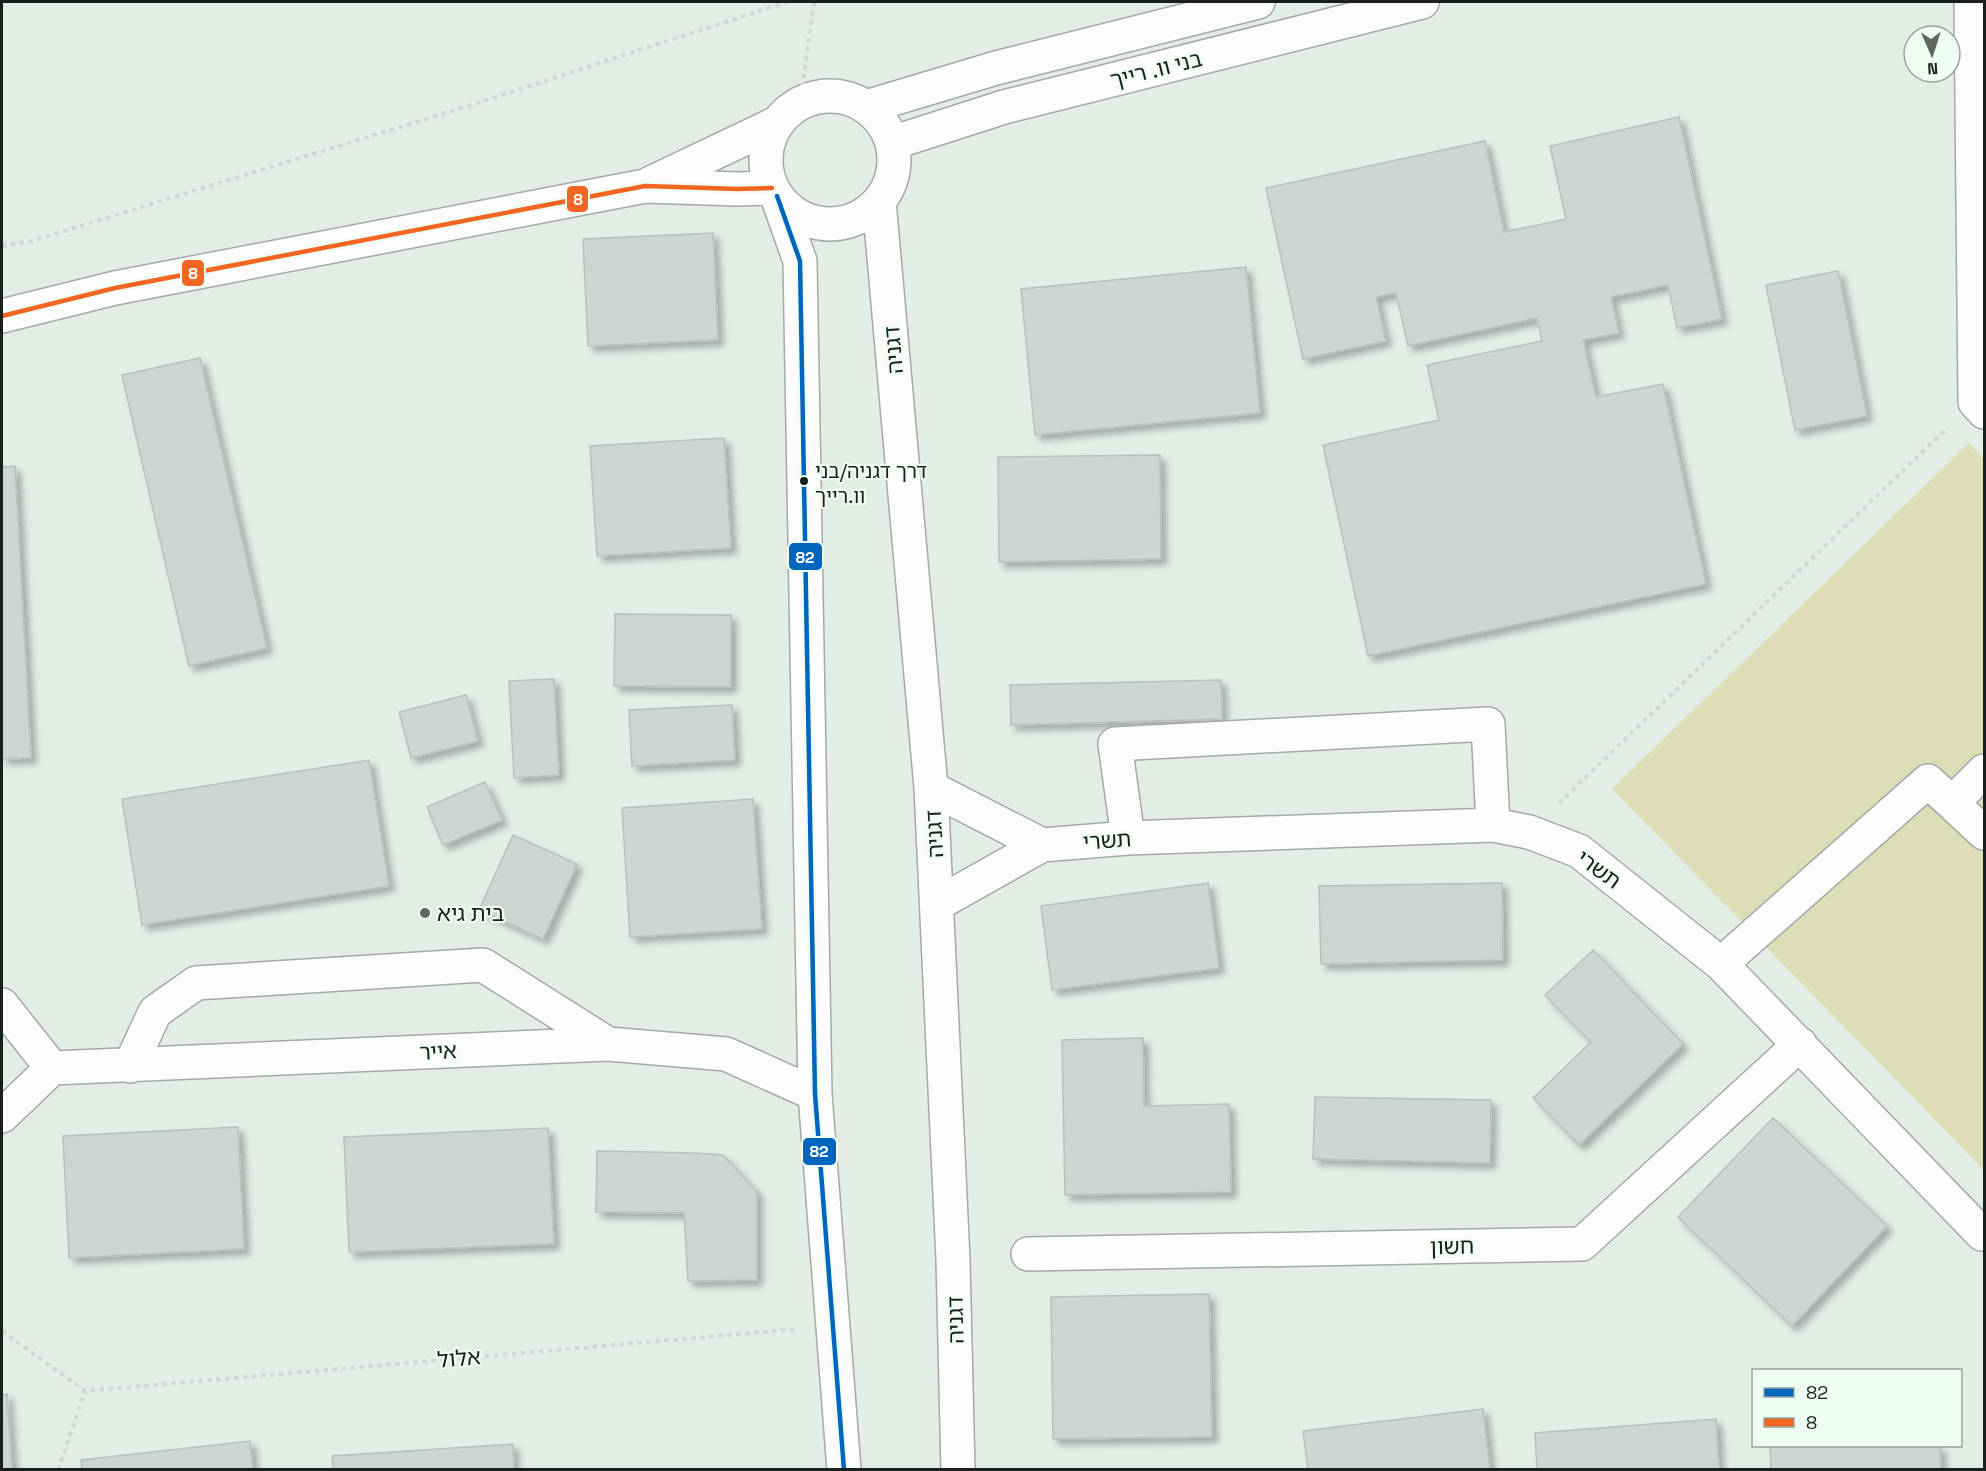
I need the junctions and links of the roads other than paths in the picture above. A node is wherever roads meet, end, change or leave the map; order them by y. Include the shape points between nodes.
1 (1258, 2) edge
2 (1422, 2) edge
3 (1970, 3) edge
4 (866, 107) junction
5 (788, 113) junction
6 (892, 143) junction
7 (645, 186) junction
8 (774, 192) junction
9 (879, 201) junction
10 (2, 315) edge
11 (1980, 407) edge
12 (1984, 771) edge
13 (932, 788) junction
14 (1952, 803) junction
15 (1493, 825) junction
16 (1984, 833) edge
17 (1128, 837) junction
18 (1042, 845) junction
19 (937, 904) junction
20 (1721, 964) junction
21 (2, 1005) edge
22 (608, 1044) junction
23 (1800, 1044) junction
24 (130, 1065) junction
25 (52, 1068) junction
26 (815, 1094) junction
27 (2, 1116) edge
28 (1984, 1240) edge
29 (1028, 1254) dead end
30 (844, 1470) edge
31 (958, 1470) edge

1 - 4 street, בני וו. רייך via 996,68
2 - 6 street, בני וו. רייך via 1004,107
3 - 11 street
4 - 5 street via 851,99 816,97
4 - 6 street via 878,117
5 - 7 street
5 - 8 street via 769,138 765,154 766,172
6 - 9 street via 894,164 890,183
7 - 8 street
7 - 10 street via 114,288
8 - 9 street via 790,210 807,220 826,224 864,214
8 - 26 street via 800,261
9 - 13 street, דגניה
12 - 14 street
13 - 18 street
13 - 19 street, דגניה
14 - 16 street
14 - 20 street via 1928,781
15 - 17 street, תשרי
15 - 17 street via 1488,724 1115,744
15 - 20 street, תשרי via 1528,832 1579,852
17 - 18 street, תשרי
18 - 19 street, תשרי
19 - 31 street, דגניה
20 - 23 street, תשרי
21 - 25 street
22 - 24 street, אייר
22 - 24 street via 483,965 196,983 155,1012
22 - 26 street, אייר via 726,1054
23 - 28 street, תשרי
23 - 29 street, חשון via 1582,1244
24 - 25 street, אייר
25 - 27 street
26 - 30 street

